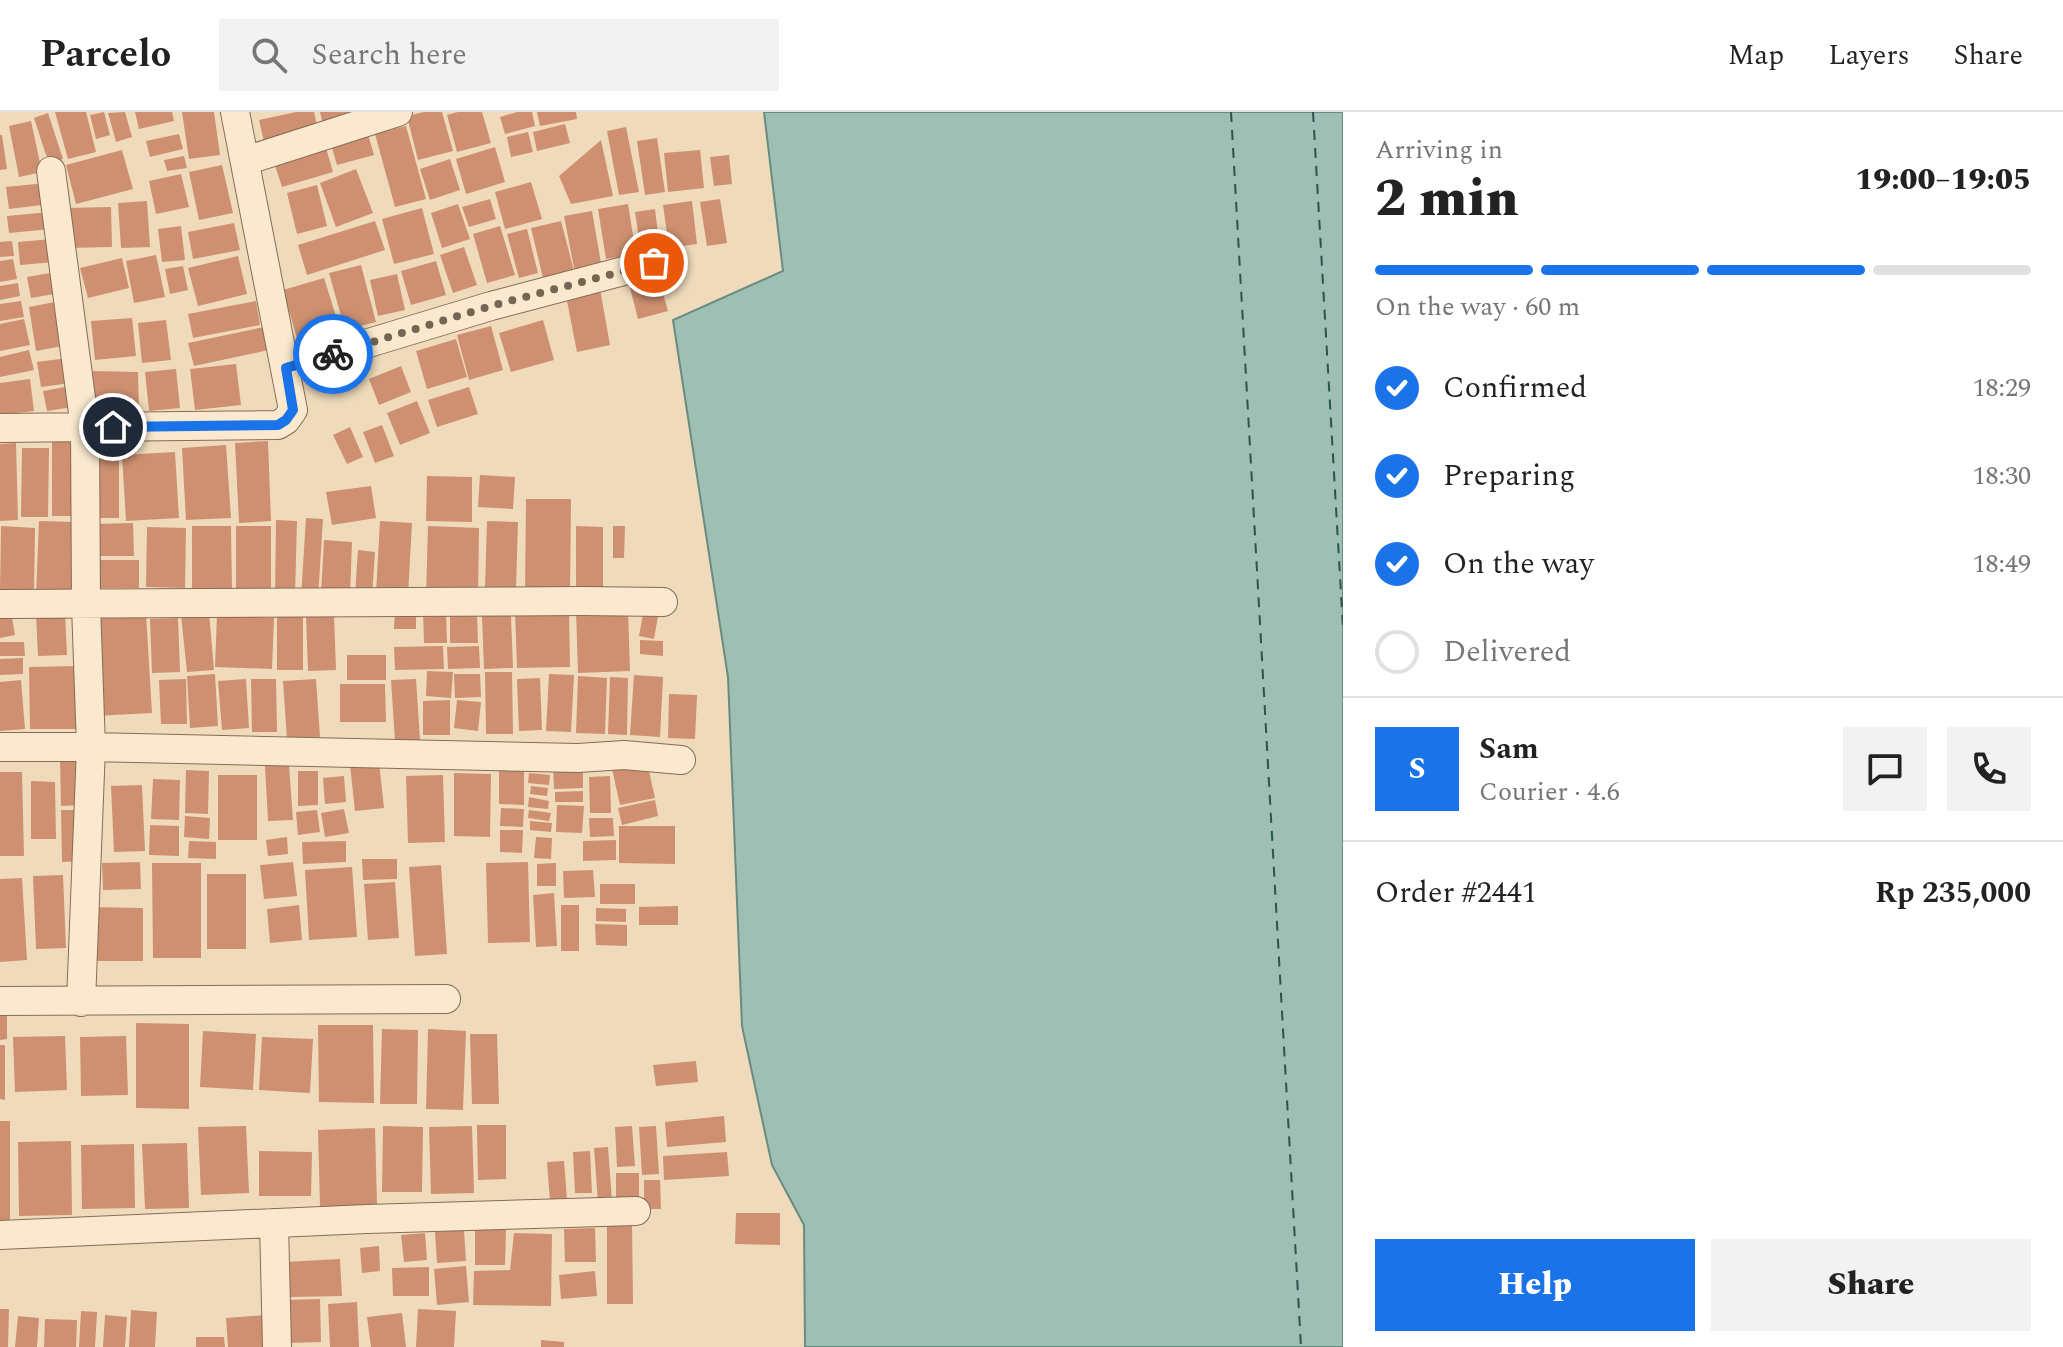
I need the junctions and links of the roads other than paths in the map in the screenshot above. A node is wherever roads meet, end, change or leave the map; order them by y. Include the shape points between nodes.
1 (235, 112) edge
2 (398, 112) edge
3 (245, 161) junction
4 (51, 171) dead end
5 (654, 263) dead end
6 (286, 368) junction
7 (0, 428) edge
8 (85, 428) junction
9 (663, 602) dead end
10 (0, 604) edge
11 (86, 605) junction
12 (0, 747) edge
13 (91, 747) junction
14 (681, 760) dead end
15 (446, 999) dead end
16 (0, 1001) edge
17 (81, 1002) junction
18 (636, 1211) dead end
19 (274, 1223) junction
20 (0, 1235) edge
21 (277, 1347) edge

1 - 3 street
2 - 3 street
3 - 6 street
4 - 8 street
5 - 6 street
6 - 8 street via 293,410 278,425
7 - 8 street
8 - 11 street
9 - 11 street
10 - 11 street
11 - 13 street
12 - 13 street
13 - 14 street
13 - 17 street
15 - 17 street
16 - 17 street
18 - 19 street
19 - 20 street
19 - 21 street

